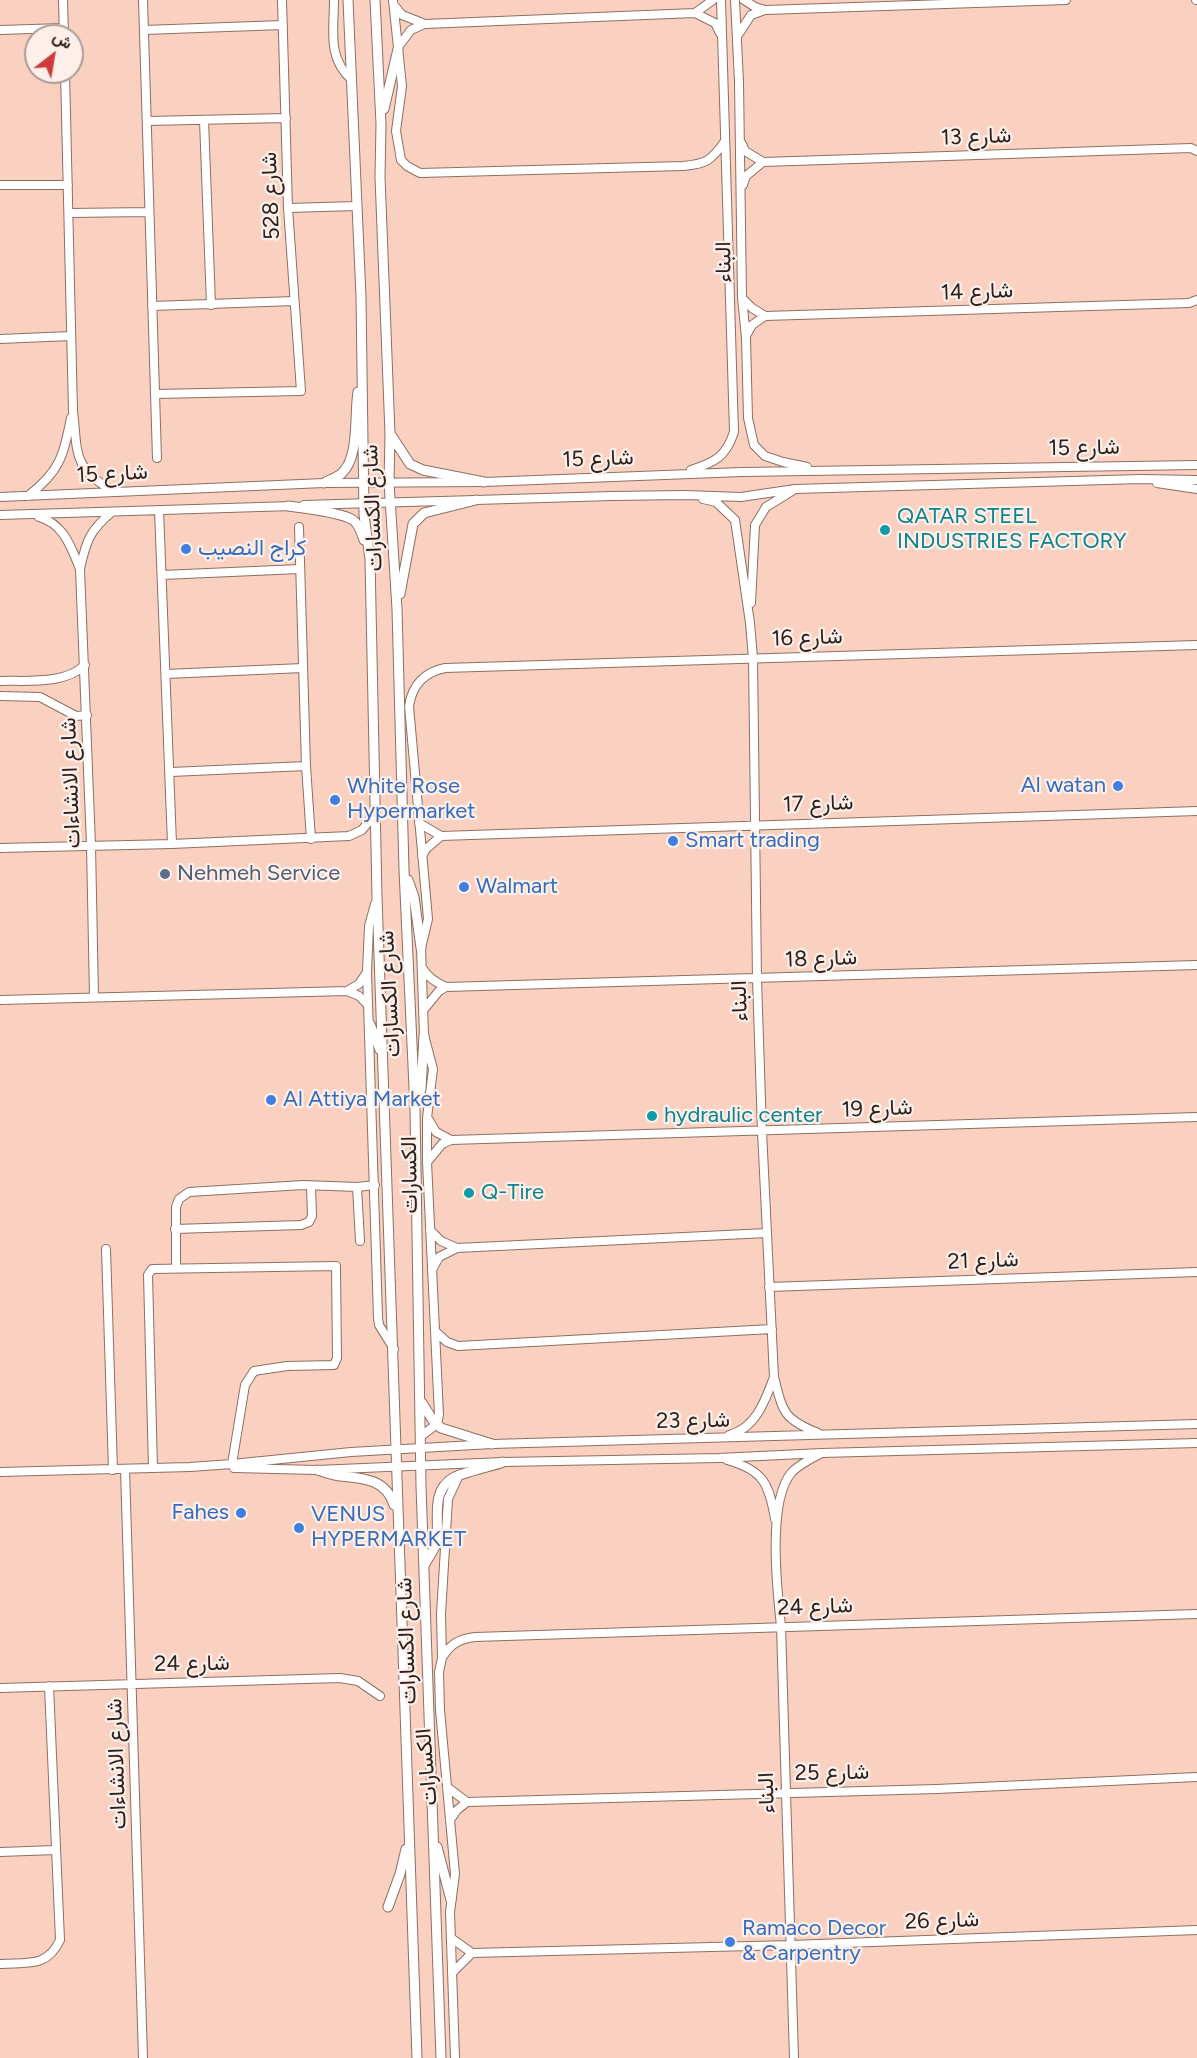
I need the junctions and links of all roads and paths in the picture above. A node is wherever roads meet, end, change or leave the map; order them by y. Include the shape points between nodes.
1 (63, 0) edge
2 (143, 0) edge
3 (282, 0) edge
4 (334, 0) edge
5 (348, 0) edge
6 (375, 0) edge
7 (713, 0) edge
8 (721, 0) edge
9 (735, 0) edge
10 (744, 0) edge
11 (1066, 0) edge
12 (393, 2) edge
13 (765, 10) junction
14 (695, 13) junction
15 (63, 24) edge
16 (425, 24) junction
17 (283, 25) junction
18 (0, 30) edge
19 (144, 30) junction
20 (24, 31) edge
21 (737, 36) junction
22 (722, 37) junction
23 (398, 49) junction
24 (352, 80) junction
25 (65, 84) edge
26 (286, 118) junction
27 (204, 120) junction
28 (147, 121) junction
29 (381, 124) junction
30 (740, 135) junction
31 (725, 140) junction
32 (1195, 148) edge
33 (763, 162) junction
34 (68, 185) junction
35 (0, 186) edge
36 (741, 189) junction
37 (357, 206) junction
38 (288, 208) junction
39 (149, 212) junction
40 (69, 213) junction
41 (742, 297) junction
42 (294, 301) junction
43 (1194, 303) edge
44 (211, 305) junction
45 (152, 306) junction
46 (765, 316) junction
47 (71, 336) junction
48 (747, 338) junction
49 (0, 339) edge
50 (362, 369) junction
51 (155, 394) junction
52 (73, 411) junction
53 (390, 435) junction
54 (158, 458) dead end
55 (1196, 464) edge
56 (826, 470) junction
57 (682, 473) junction
58 (1141, 479) junction
59 (1197, 480) edge
60 (363, 482) junction
61 (389, 482) junction
62 (484, 482) junction
63 (324, 483) junction
64 (795, 489) junction
65 (1197, 489) edge
66 (115, 491) junction
67 (685, 495) junction
68 (27, 496) junction
69 (0, 497) edge
70 (476, 500) junction
71 (364, 503) junction
72 (390, 504) junction
73 (288, 506) junction
74 (159, 510) junction
75 (112, 511) junction
76 (32, 514) junction
77 (0, 515) edge
78 (299, 527) dead end
79 (370, 560) junction
80 (80, 569) junction
81 (300, 569) junction
82 (162, 575) junction
83 (397, 609) junction
84 (750, 623) junction
85 (1197, 645) edge
86 (753, 658) junction
87 (85, 665) junction
88 (303, 668) junction
89 (166, 674) junction
90 (421, 679) joint
91 (0, 681) edge
92 (0, 696) edge
93 (87, 715) junction
94 (306, 766) junction
95 (171, 772) junction
96 (1197, 811) edge
97 (375, 814) junction
98 (418, 823) junction
99 (754, 824) junction
100 (441, 836) junction
101 (311, 839) junction
102 (172, 844) junction
103 (91, 845) junction
104 (0, 848) edge
105 (422, 856) junction
106 (404, 870) junction
107 (377, 897) junction
108 (421, 948) junction
109 (1197, 965) edge
110 (422, 967) junction
111 (367, 972) junction
112 (757, 979) junction
113 (446, 987) junction
114 (347, 991) junction
115 (94, 997) junction
116 (0, 1000) edge
117 (368, 1005) junction
118 (425, 1008) junction
119 (369, 1024) junction
120 (424, 1035) junction
121 (383, 1058) junction
122 (415, 1109) junction
123 (1197, 1117) edge
124 (428, 1118) junction
125 (762, 1131) junction
126 (451, 1140) junction
127 (427, 1162) junction
128 (375, 1185) junction
129 (311, 1186) junction
130 (357, 1187) junction
131 (176, 1229) junction
132 (430, 1230) junction
133 (767, 1233) junction
134 (360, 1241) dead end
135 (457, 1248) junction
136 (105, 1249) dead end
137 (176, 1268) junction
138 (432, 1271) junction
139 (1197, 1272) edge
140 (770, 1287) junction
141 (771, 1329) junction
142 (435, 1330) junction
143 (394, 1350) junction
144 (774, 1377) junction
145 (420, 1401) junction
146 (1197, 1424) edge
147 (437, 1425) junction
148 (822, 1435) junction
149 (421, 1436) junction
150 (718, 1438) junction
151 (1197, 1443) edge
152 (492, 1444) junction
153 (421, 1448) junction
154 (396, 1449) junction
155 (822, 1453) junction
156 (719, 1458) junction
157 (502, 1462) junction
158 (232, 1464) junction
159 (420, 1465) junction
160 (397, 1466) junction
161 (190, 1467) junction
162 (153, 1468) junction
163 (126, 1469) junction
164 (113, 1470) junction
165 (317, 1470) junction
166 (0, 1472) edge
167 (459, 1475) junction
168 (397, 1520) junction
169 (776, 1526) junction
170 (424, 1566) junction
171 (1197, 1614) edge
172 (781, 1626) junction
173 (442, 1658) junction
174 (132, 1684) junction
175 (49, 1686) junction
176 (0, 1688) edge
177 (380, 1696) dead end
178 (1197, 1778) edge
179 (447, 1787) junction
180 (784, 1792) junction
181 (467, 1802) junction
182 (450, 1820) junction
183 (409, 1835) junction
184 (434, 1837) junction
185 (56, 1850) junction
186 (0, 1852) edge
187 (451, 1900) junction
188 (388, 1907) dead end
189 (1197, 1930) edge
190 (452, 1938) junction
191 (791, 1945) junction
192 (472, 1953) junction
193 (0, 1964) edge
194 (452, 1973) junction
195 (143, 2058) edge
196 (417, 2058) edge
197 (441, 2058) edge
198 (455, 2058) edge
199 (794, 2058) edge

1 - 15 street
2 - 19 street
3 - 17 street, شارع 528
4 - 24 street via 336,58
5 - 24 street, شارع الكسارات
6 - 29 street, شارع الكسارات
7 - 14 street
8 - 22 street, البناء
9 - 21 street, البناء
10 - 13 street
11 - 13 street
12 - 16 street via 402,15
12 - 23 street
13 - 21 street via 751,15
14 - 16 street
14 - 22 street via 715,22
16 - 23 street via 411,30
17 - 19 street
17 - 26 street, شارع 528
18 - 20 street
19 - 28 street
21 - 30 street, البناء
22 - 31 street, البناء
23 - 29 street
23 - 31 street via 402,86 396,131 401,160 420,173 700,164 714,156
24 - 37 street, شارع الكسارات
25 - 34 street
26 - 27 street
26 - 38 street, شارع 528
27 - 28 street
27 - 44 street
28 - 39 street
29 - 53 street, شارع الكسارات
30 - 33 street via 745,151
30 - 36 street, البناء
31 - 57 street, البناء via 734,432 722,456
32 - 33 street, شارع 13
33 - 36 street via 746,176
34 - 35 street
34 - 40 street
36 - 41 street, البناء
37 - 38 street
37 - 50 street, شارع الكسارات
38 - 42 street, شارع 528
39 - 40 street
39 - 45 street
40 - 47 street
41 - 46 street
41 - 48 street, البناء
42 - 44 street
42 - 51 street, شارع 528 via 301,391
43 - 46 street, شارع 14
44 - 45 street
45 - 51 street
46 - 48 street via 747,331
47 - 49 street
47 - 52 street
48 - 56 street, البناء via 748,418 754,445 765,456
50 - 60 street, شارع الكسارات
50 - 63 street via 355,408 354,450 341,474
51 - 54 street
52 - 66 street via 81,463 91,477
52 - 68 street via 59,462 45,483
53 - 61 street, شارع الكسارات
53 - 62 street via 410,464
55 - 56 street, شارع 15
56 - 57 street, شارع 15
57 - 62 street, شارع 15
58 - 59 street, شارع 15
58 - 64 street, شارع 15
58 - 65 street, شارع 15
60 - 61 street, شارع 15
60 - 63 street, شارع 15
60 - 71 street, شارع الكسارات
61 - 62 street, شارع 15
61 - 72 street, شارع الكسارات
63 - 66 street, شارع 15
64 - 67 street, شارع 15 via 741,497
64 - 84 street, البناء via 766,507 756,525
66 - 68 street, شارع 15
67 - 70 street, شارع 15
67 - 84 street, البناء via 716,502 735,520
68 - 69 street, شارع 15
70 - 72 street, شارع 15
70 - 83 street via 424,513 413,524
71 - 72 street, شارع 15
71 - 73 street, شارع 15
71 - 79 street, شارع الكسارات
72 - 83 street, شارع الكسارات
73 - 74 street, شارع 15
73 - 79 street via 354,520
74 - 75 street, شارع 15
74 - 82 street
75 - 76 street, شارع 15
75 - 80 street, شارع الانشاءات via 92,532
76 - 77 street, شارع 15
76 - 80 street, شارع الانشاءات via 56,525 70,544
78 - 81 street
79 - 97 street, شارع الكسارات
80 - 87 street, شارع الانشاءات
81 - 82 street
81 - 88 street
82 - 89 street
83 - 106 street, شارع الكسارات
84 - 86 street, البناء
85 - 86 street, شارع 16
86 - 90 street, شارع 16 via 445,668
86 - 99 street, البناء
87 - 91 street via 66,677
87 - 93 street, شارع الانشاءات
88 - 89 street
88 - 94 street
89 - 95 street
90 - 98 street, الكسارات via 409,706
92 - 93 street via 40,697 76,716
93 - 103 street, شارع الانشاءات
94 - 95 street
94 - 101 street
95 - 102 street
96 - 99 street, شارع 17
97 - 101 street via 362,830 349,836
97 - 107 street, شارع الكسارات
98 - 100 street
98 - 105 street, الكسارات
99 - 100 street, شارع 17
99 - 112 street, البناء
100 - 105 street
101 - 102 street
102 - 103 street
103 - 104 street
103 - 115 street, شارع الانشاءات
105 - 108 street, الكسارات via 428,919
106 - 108 street via 414,897
106 - 122 street, شارع الكسارات
107 - 111 street, الكسارات via 369,926
107 - 121 street, شارع الكسارات
108 - 110 street, الكسارات
109 - 112 street, شارع 18
110 - 113 street
110 - 118 street, الكسارات
111 - 114 street
111 - 117 street, الكسارات
112 - 113 street, شارع 18
112 - 125 street, البناء
113 - 118 street
114 - 115 street
114 - 117 street
115 - 116 street
117 - 119 street, الكسارات
118 - 120 street, الكسارات
119 - 121 street
119 - 128 street, الكسارات
120 - 122 street via 421,1089
120 - 124 street, الكسارات via 433,1069
121 - 143 street, شارع الكسارات
122 - 145 street, شارع الكسارات
123 - 125 street, شارع 19
124 - 126 street via 436,1132
124 - 127 street, الكسارات
125 - 126 street, شارع 19
125 - 133 street, البناء
126 - 127 street via 442,1144
127 - 132 street, الكسارات
128 - 130 street
128 - 143 street, الكسارات via 379,1325
129 - 130 street
129 - 131 street via 189,1192 176,1207
129 - 131 street via 312,1216 301,1225
130 - 134 street
131 - 137 street
132 - 135 street via 441,1241
132 - 138 street, الكسارات
133 - 135 street
133 - 140 street, البناء
135 - 138 street via 439,1257
136 - 164 street
137 - 158 street via 336,1266 334,1365 254,1371 245,1386
137 - 162 street via 152,1269 148,1275
138 - 142 street, الكسارات
139 - 140 street, شارع 21
140 - 141 street, البناء
141 - 142 street via 458,1346
141 - 144 street, البناء
142 - 147 street, الكسارات via 440,1415
143 - 154 street, شارع الكسارات
144 - 148 street, البناء via 789,1418
144 - 150 street, البناء via 762,1406 749,1424 741,1432
145 - 147 street
145 - 149 street, شارع الكسارات
146 - 148 street, شارع 23
147 - 149 street
147 - 152 street
148 - 150 street, شارع 23
149 - 153 street, شارع الكسارات
150 - 152 street, شارع 23
151 - 155 street, شارع 23
152 - 153 street, شارع 23
153 - 154 street, شارع 23
153 - 159 street, شارع الكسارات
154 - 158 street, شارع 23
154 - 160 street, شارع الكسارات
155 - 156 street, شارع 23
155 - 169 street, البناء via 802,1463 788,1477
156 - 157 street, شارع 23
156 - 169 street, البناء via 752,1468 764,1479
157 - 159 street, شارع 23
157 - 167 street
158 - 161 street, شارع 23
159 - 160 street, شارع 23
159 - 170 street, شارع الكسارات
160 - 165 street, شارع 23
160 - 168 street, شارع الكسارات
161 - 162 street, شارع 23
161 - 165 street, شارع 23
162 - 163 street, شارع 23
163 - 164 street, شارع 23
163 - 174 street, شارع الانشاءات
164 - 166 street, شارع 23
165 - 168 street via 377,1482 389,1494
167 - 170 street via 444,1485 439,1496 436,1545
167 - 173 street, الكسارات via 448,1499
168 - 183 street, شارع الكسارات
169 - 172 street, البناء via 775,1572
170 - 184 street, شارع الكسارات
171 - 172 street, شارع 24
172 - 173 street, شارع 24 via 475,1636 455,1642
172 - 180 street, البناء
173 - 179 street, الكسارات via 440,1710
174 - 175 street, شارع 24
174 - 177 street, شارع 24 via 340,1678 358,1681
174 - 195 street, شارع الانشاءات
175 - 176 street, شارع 24
175 - 185 street
178 - 180 street, شارع 25
179 - 181 street
179 - 182 street, الكسارات
180 - 181 street, شارع 25
180 - 191 street, البناء
181 - 182 street
182 - 187 street, الكسارات via 455,1874
183 - 188 street
183 - 196 street, شارع الكسارات
184 - 187 street
184 - 197 street, شارع الكسارات
185 - 186 street
185 - 193 street via 60,1940 41,1962
187 - 190 street, الكسارات
189 - 191 street, شارع 26
190 - 192 street
190 - 194 street, الكسارات
191 - 192 street, شارع 26
191 - 199 street, البناء
192 - 194 street
194 - 198 street, الكسارات

